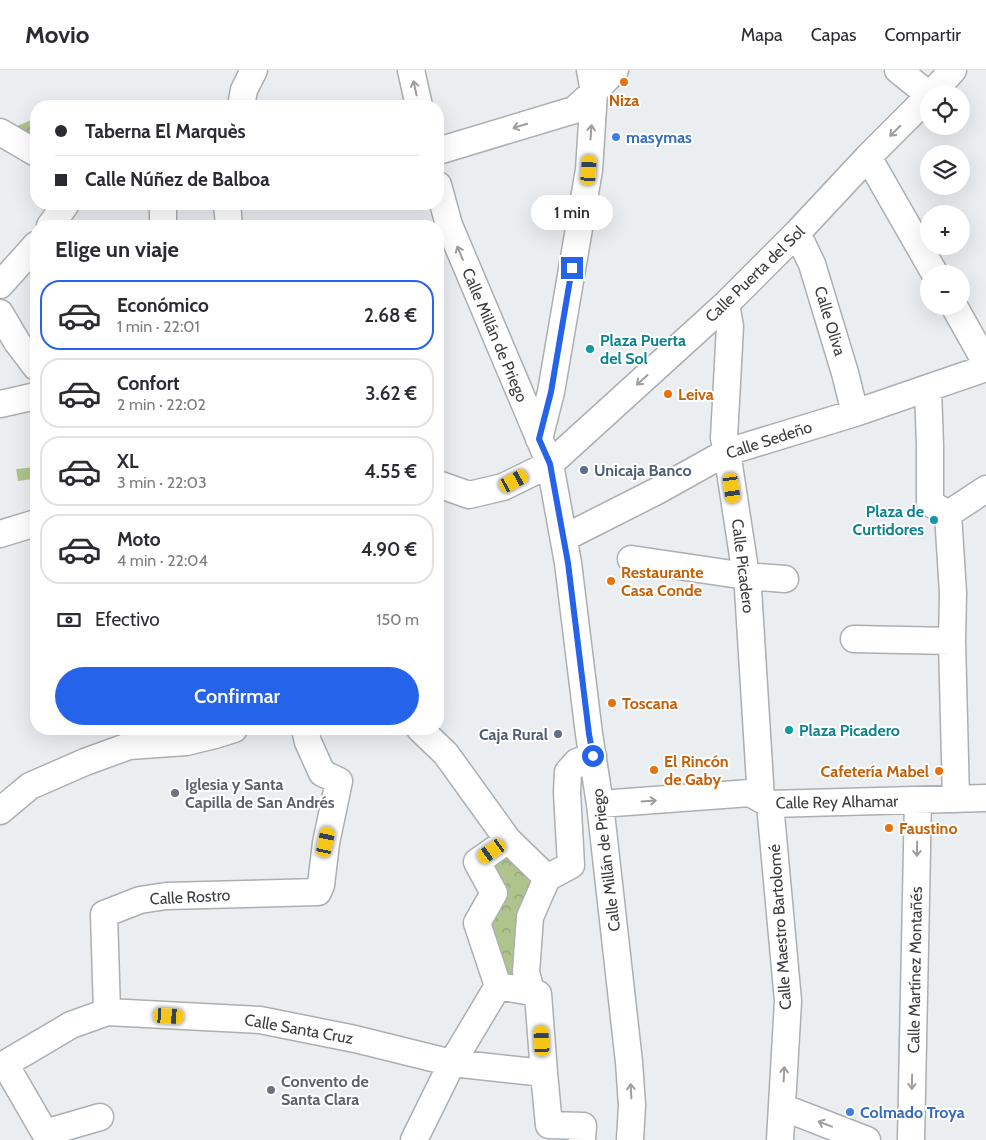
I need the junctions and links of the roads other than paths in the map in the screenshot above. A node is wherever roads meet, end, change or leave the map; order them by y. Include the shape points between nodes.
1 (254, 70) edge
2 (411, 70) edge
3 (614, 70) edge
4 (898, 70) edge
5 (953, 70) edge
6 (592, 81) edge
7 (939, 85) edge
8 (920, 88) edge
9 (242, 100) edge
10 (418, 100) edge
11 (920, 104) edge
12 (0, 132) edge
13 (444, 149) edge
14 (30, 150) edge
15 (868, 157) junction
16 (444, 207) edge
17 (797, 233) junction
18 (30, 252) edge
19 (930, 265) edge
20 (0, 285) edge
21 (726, 304) junction
22 (959, 315) edge
23 (3, 323) edge
24 (30, 359) edge
25 (986, 363) edge
26 (986, 368) edge
27 (928, 388) junction
28 (30, 397) edge
29 (0, 404) edge
30 (855, 412) junction
31 (539, 439) junction
32 (727, 452) junction
33 (550, 464) junction
34 (444, 486) edge
35 (986, 489) edge
36 (948, 514) junction
37 (30, 525) edge
38 (0, 534) edge
39 (564, 538) junction
40 (631, 559) dead end
41 (746, 576) junction
42 (785, 579) dead end
43 (854, 639) dead end
44 (952, 641) junction
45 (185, 735) edge
46 (215, 735) edge
47 (306, 735) edge
48 (426, 735) edge
49 (593, 756) junction
50 (986, 798) edge
51 (956, 799) junction
52 (918, 800) junction
53 (765, 801) junction
54 (600, 804) junction
55 (0, 811) edge
56 (508, 840) junction
57 (546, 878) junction
58 (498, 986) junction
59 (530, 992) junction
60 (107, 1012) junction
61 (452, 1063) junction
62 (544, 1073) junction
63 (782, 1107) junction
64 (100, 1117) dead end
65 (47, 1136) edge
66 (414, 1140) edge
67 (582, 1140) edge
68 (630, 1140) edge
69 (780, 1140) edge
70 (868, 1140) edge
71 (911, 1140) edge

1 - 9 street
10 -> 2 street
3 - 6 street
4 - 8 street
5 - 7 street, Calle Puerta del Sol
6 -> 13 street via 574,110
31 -> 6 street via 551,392 589,170
11 -> 15 street, Calle Puerta del Sol
12 - 14 street
15 - 17 street, Calle Puerta del Sol
15 - 19 street
31 -> 16 street, Calle Millán de Priego
17 - 21 street, Calle Puerta del Sol
17 - 30 street, Calle Oliva via 812,264
18 - 20 street
21 - 32 street, Calle Picadero via 730,326 724,438
21 -> 33 street, Calle Puerta del Sol
22 - 25 street
23 - 24 street
26 - 27 street, Calle Sedeño
27 - 30 street, Calle Sedeño
27 - 36 street via 930,503
28 - 29 street
30 - 32 street, Calle Sedeño
31 - 33 street, Calle Millán de Priego
32 - 39 street, Calle Sedeño
32 - 41 street, Calle Picadero
33 - 34 street, Calle Puerta del Sol via 502,487 469,495
33 - 39 street, Calle Millán de Priego
35 - 36 street
36 - 44 street via 953,593
37 - 38 street
39 - 49 street, Calle Millán de Priego
40 - 41 street
41 - 42 street
41 - 53 street, Calle Picadero
43 - 44 street
44 - 51 street
45 - 46 street
45 - 55 street via 129,746 85,762 30,786
47 - 60 street, Calle Rostro via 322,773 339,781 326,842 322,885 318,892 166,896 140,900 104,914
48 - 56 street via 446,754
49 - 54 street, Calle Millán de Priego
49 - 57 street via 577,762 568,772 571,865
50 - 51 street, Calle Rey Alhamar
51 - 52 street, Calle Rey Alhamar
52 - 53 street, Calle Rey Alhamar
52 -> 71 street, Calle Martínez Montañés
54 -> 53 street, Calle Rey Alhamar via 750,793
63 -> 53 street, Calle Maestro Bartolomé via 788,1001
68 -> 54 street, Calle Millán de Priego via 629,1062
56 - 57 street
56 - 58 street via 477,862 494,893 477,923
57 - 59 street via 530,917 526,972
58 - 59 street
58 - 61 street
59 - 62 street via 538,994
60 - 61 street, Calle Santa Cruz via 260,1020
60 - 65 street, Calle Santa Cruz via 71,1025 5,1064
61 - 62 street, Calle Santa Cruz
61 - 66 street
62 - 67 street via 549,1125 582,1126
63 - 69 street, Calle Maestro Bartolomé
70 -> 63 street
64 - 65 street

